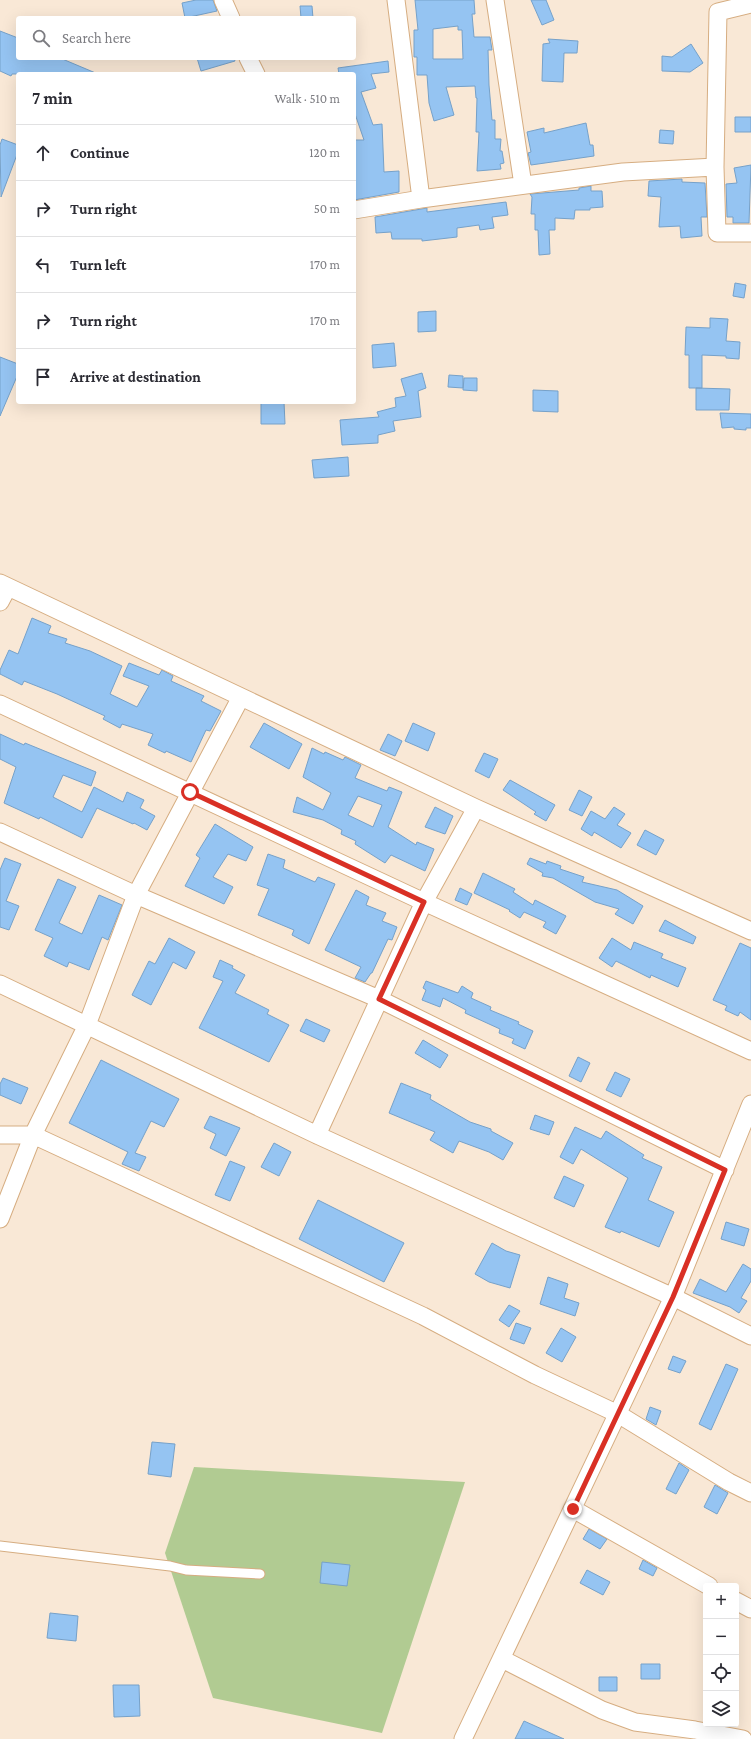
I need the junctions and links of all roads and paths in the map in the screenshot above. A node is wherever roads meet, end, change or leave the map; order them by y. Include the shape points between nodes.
1 (222, 0) edge
2 (396, 0) edge
3 (495, 0) edge
4 (751, 4) edge
5 (230, 16) edge
6 (249, 60) edge
7 (255, 72) edge
8 (715, 166) junction
9 (523, 185) junction
10 (421, 199) junction
11 (356, 210) edge
12 (751, 232) edge
13 (3, 591) edge
14 (241, 697) junction
15 (0, 704) edge
16 (190, 792) junction
17 (476, 808) junction
18 (0, 832) edge
19 (136, 895) junction
20 (424, 902) junction
21 (751, 931) edge
22 (0, 984) edge
23 (379, 999) junction
24 (87, 1026) junction
25 (751, 1051) edge
26 (751, 1104) edge
27 (0, 1135) edge
28 (33, 1135) junction
29 (317, 1135) junction
30 (725, 1170) junction
31 (0, 1219) edge
32 (673, 1297) junction
33 (751, 1336) edge
34 (618, 1414) junction
35 (751, 1493) edge
36 (573, 1509) junction
37 (0, 1546) edge
38 (260, 1574) dead end
39 (704, 1583) edge
40 (739, 1603) edge
41 (751, 1610) edge
42 (502, 1659) junction
43 (463, 1739) edge
44 (743, 1739) edge

1 - 5 street
2 - 10 street
3 - 9 street
4 - 8 street via 718,12
6 - 7 street
8 - 9 street via 623,172
8 - 12 street via 717,233
9 - 10 street
10 - 11 street
13 - 14 street
14 - 16 street
14 - 17 street
15 - 16 street
16 - 19 street
16 - 20 street
17 - 20 street
17 - 21 street
18 - 19 street
19 - 23 street
19 - 24 street
20 - 23 street
20 - 25 street
22 - 24 street
23 - 29 street
23 - 30 street
24 - 28 street
24 - 29 street
26 - 30 street
27 - 28 street
28 - 31 street
28 - 34 street via 423,1316 535,1375
29 - 32 street
30 - 32 street
32 - 33 street
32 - 34 street
34 - 35 street
34 - 36 street
36 - 39 street
36 - 42 street
37 - 38 lane via 186,1570
40 - 41 street
42 - 43 street
42 - 44 street via 602,1710 635,1722

